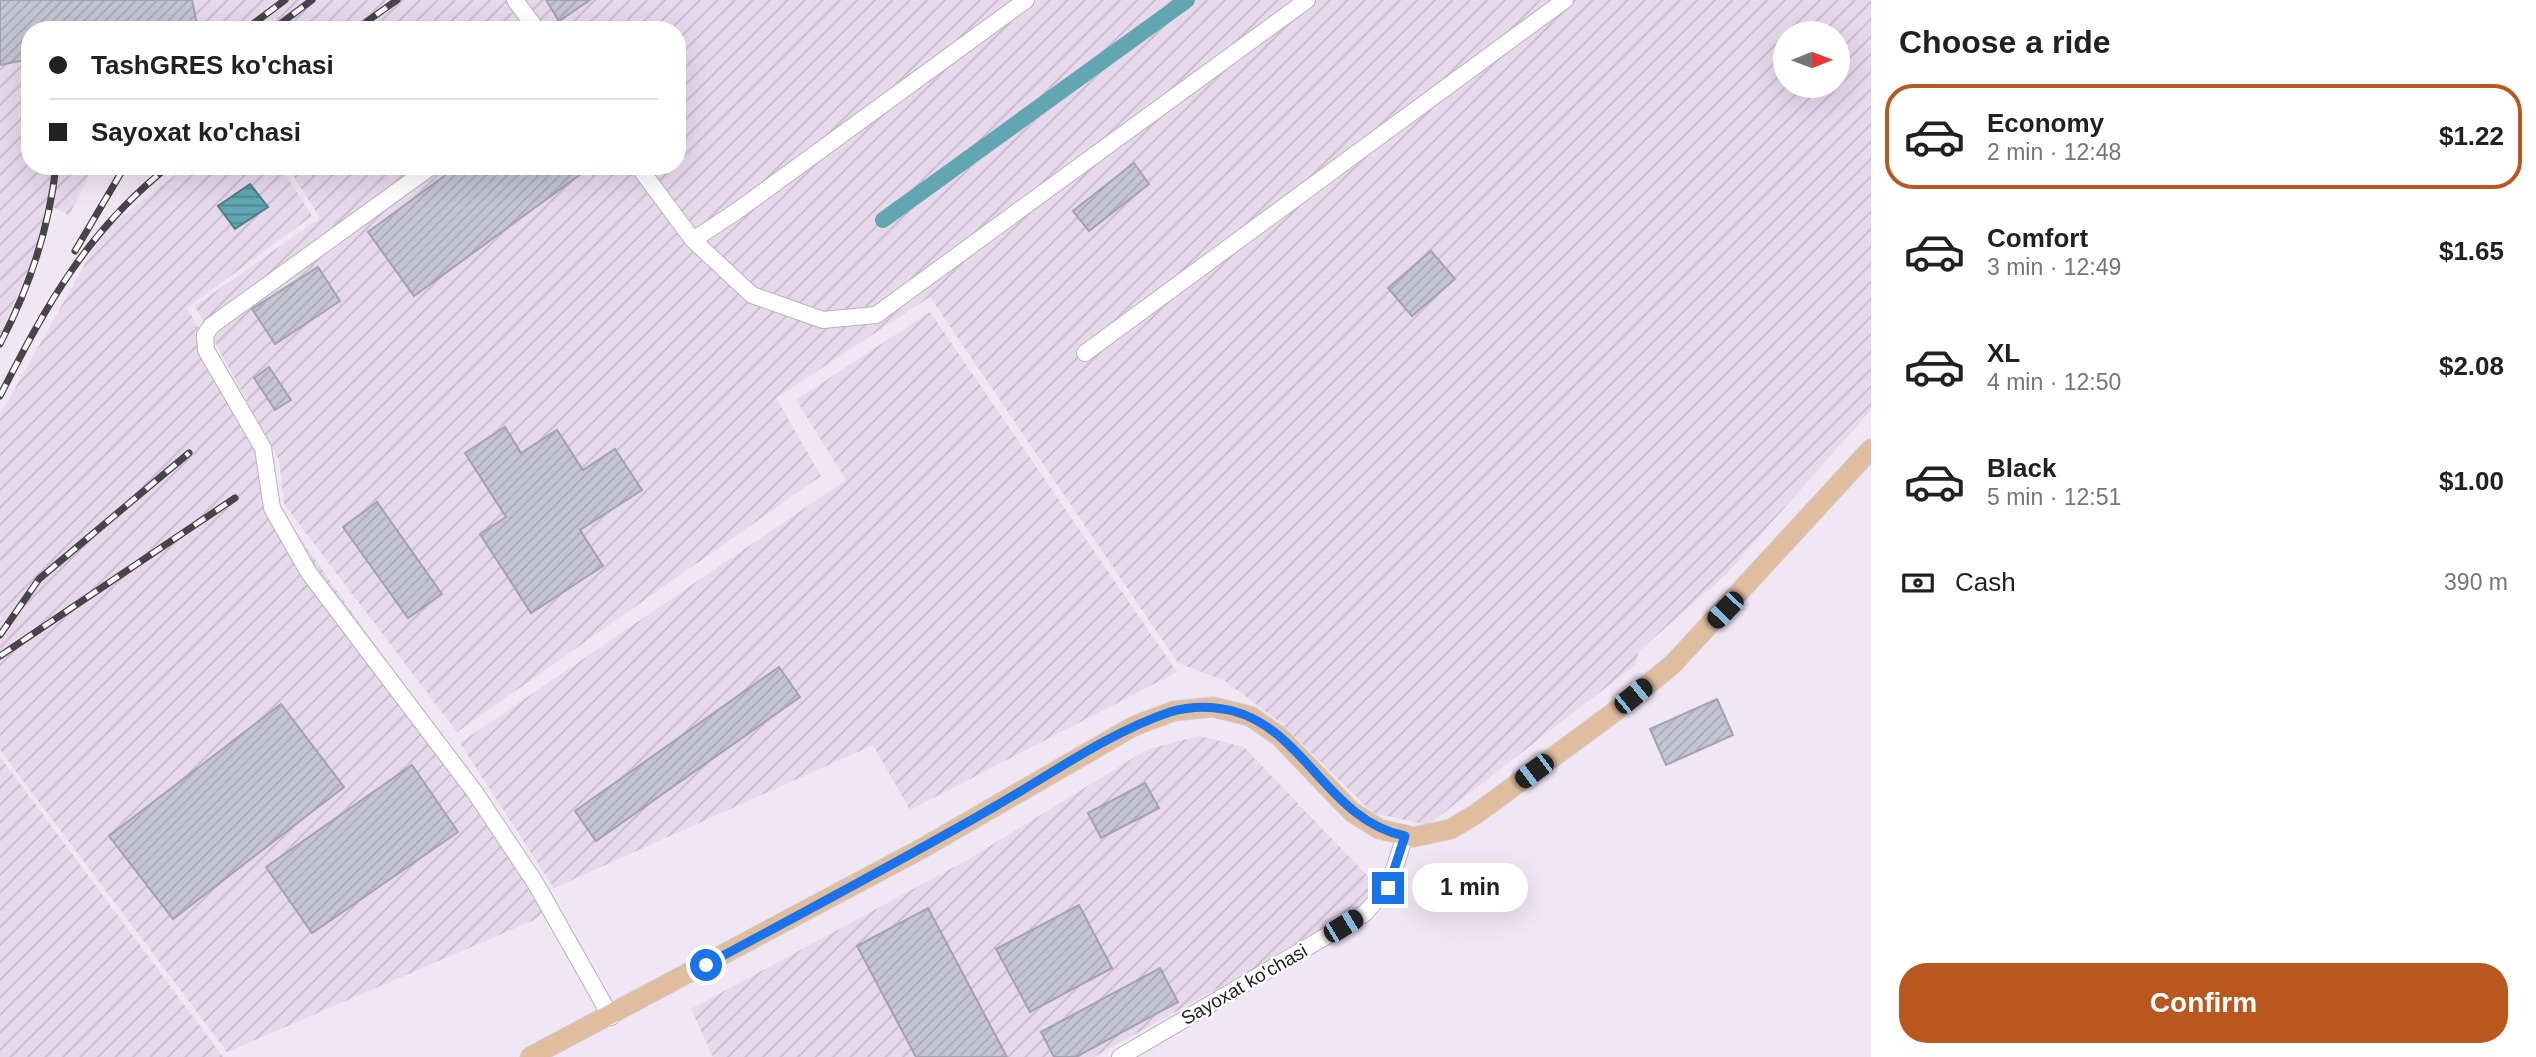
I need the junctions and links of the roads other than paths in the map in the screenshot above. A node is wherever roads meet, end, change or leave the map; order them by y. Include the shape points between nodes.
1 (515, 0) edge
2 (1026, 0) edge
3 (1307, 0) edge
4 (1565, 0) edge
5 (530, 21) edge
6 (420, 175) edge
7 (645, 175) edge
8 (693, 240) junction
9 (1085, 353) dead end
10 (1871, 449) edge
11 (1405, 836) junction
12 (611, 1017) junction
13 (530, 1057) edge
14 (1119, 1057) edge

1 - 5 street
2 - 8 street
3 - 8 street via 876,315 823,320 752,295
4 - 9 street
6 - 12 street via 211,326 205,335 206,350 263,448 272,508 309,573 474,791 536,884
7 - 8 street
10 - 11 main road via 1673,664 1476,814 1441,833
11 - 12 main road via 1358,817 1279,736 1250,716 1213,707 1174,711 1135,726 921,849
11 - 14 street, Sayoxat ko'chasi via 1388,888 1364,914
12 - 13 main road

